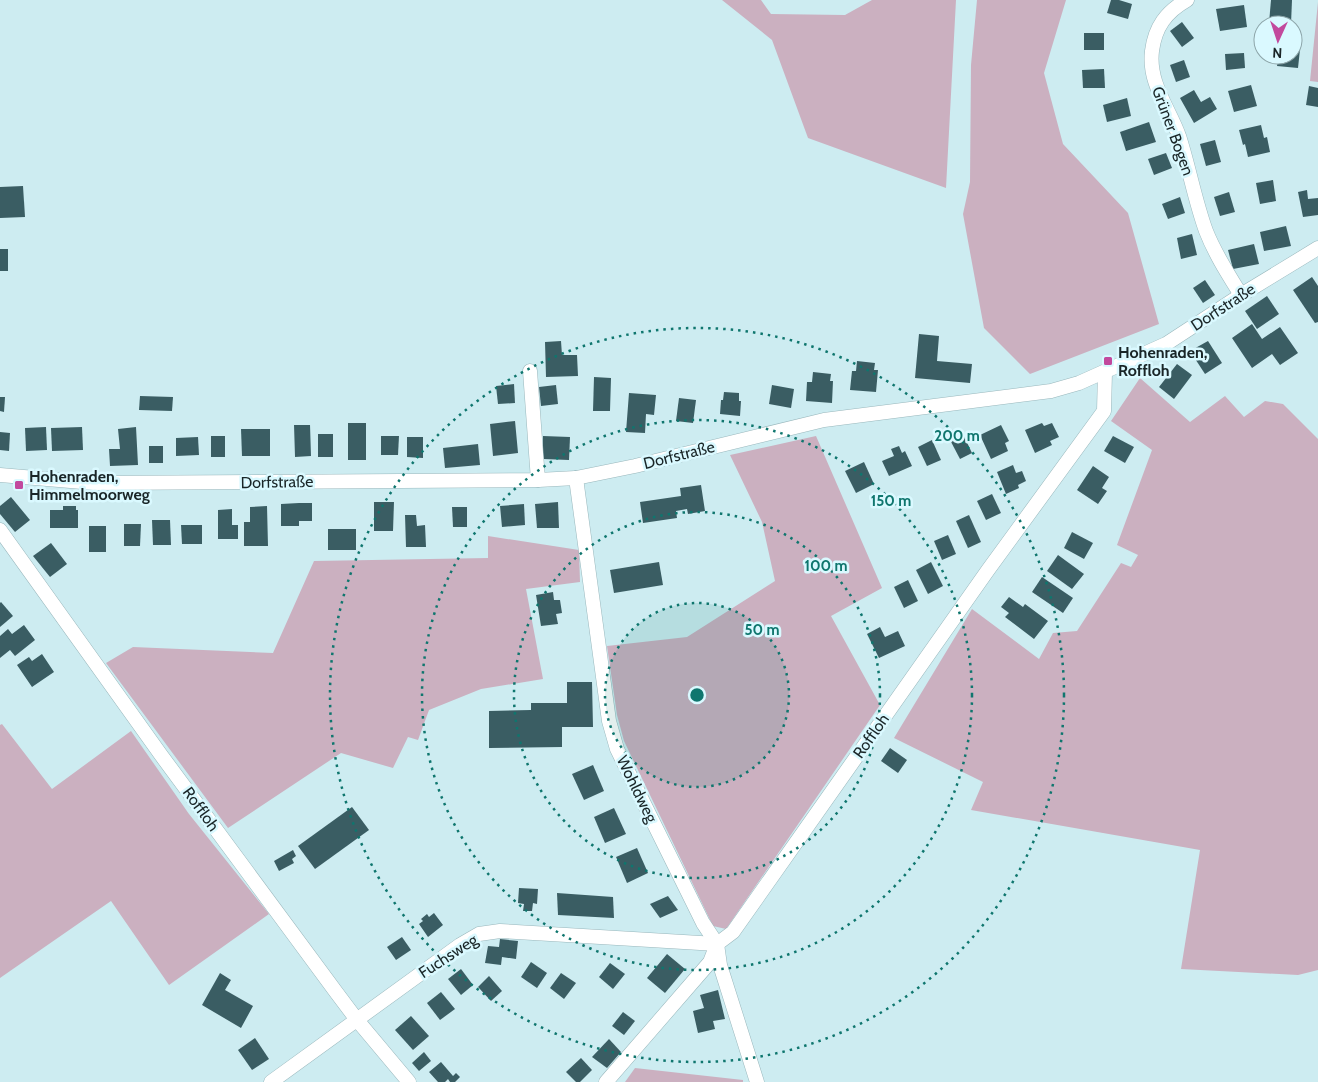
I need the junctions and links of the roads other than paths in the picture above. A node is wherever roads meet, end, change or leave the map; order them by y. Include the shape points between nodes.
1 (1187, 0) edge
2 (1318, 248) edge
3 (1241, 295) junction
4 (530, 371) dead end
5 (1105, 372) junction
6 (0, 475) edge
7 (576, 478) junction
8 (538, 480) junction
9 (0, 530) edge
10 (717, 944) junction
11 (357, 1020) junction
12 (271, 1082) edge
13 (408, 1082) edge
14 (606, 1082) edge
15 (757, 1082) edge

1 - 3 street, Grüner Bogen via 1173,8 1155,33 1153,72 1158,93 1178,135 1206,231
2 - 3 street, Dorfstraße
3 - 5 street, Dorfstraße via 1166,344
4 - 8 street
5 - 7 street, Dorfstraße via 1051,391 824,420
5 - 10 street, Roffloh via 1104,411 732,932
6 - 8 street, Dorfstraße via 94,483
7 - 8 street, Dorfstraße
7 - 10 street, Wohldweg via 609,721 617,748 703,923
9 - 11 street, Roffloh
10 - 11 street, Fuchsweg via 500,930 479,934
10 - 14 street, Roffloh via 710,962
10 - 15 street, Wohldweg via 720,965
11 - 12 street, Fuchsweg
11 - 13 street, Roffloh

